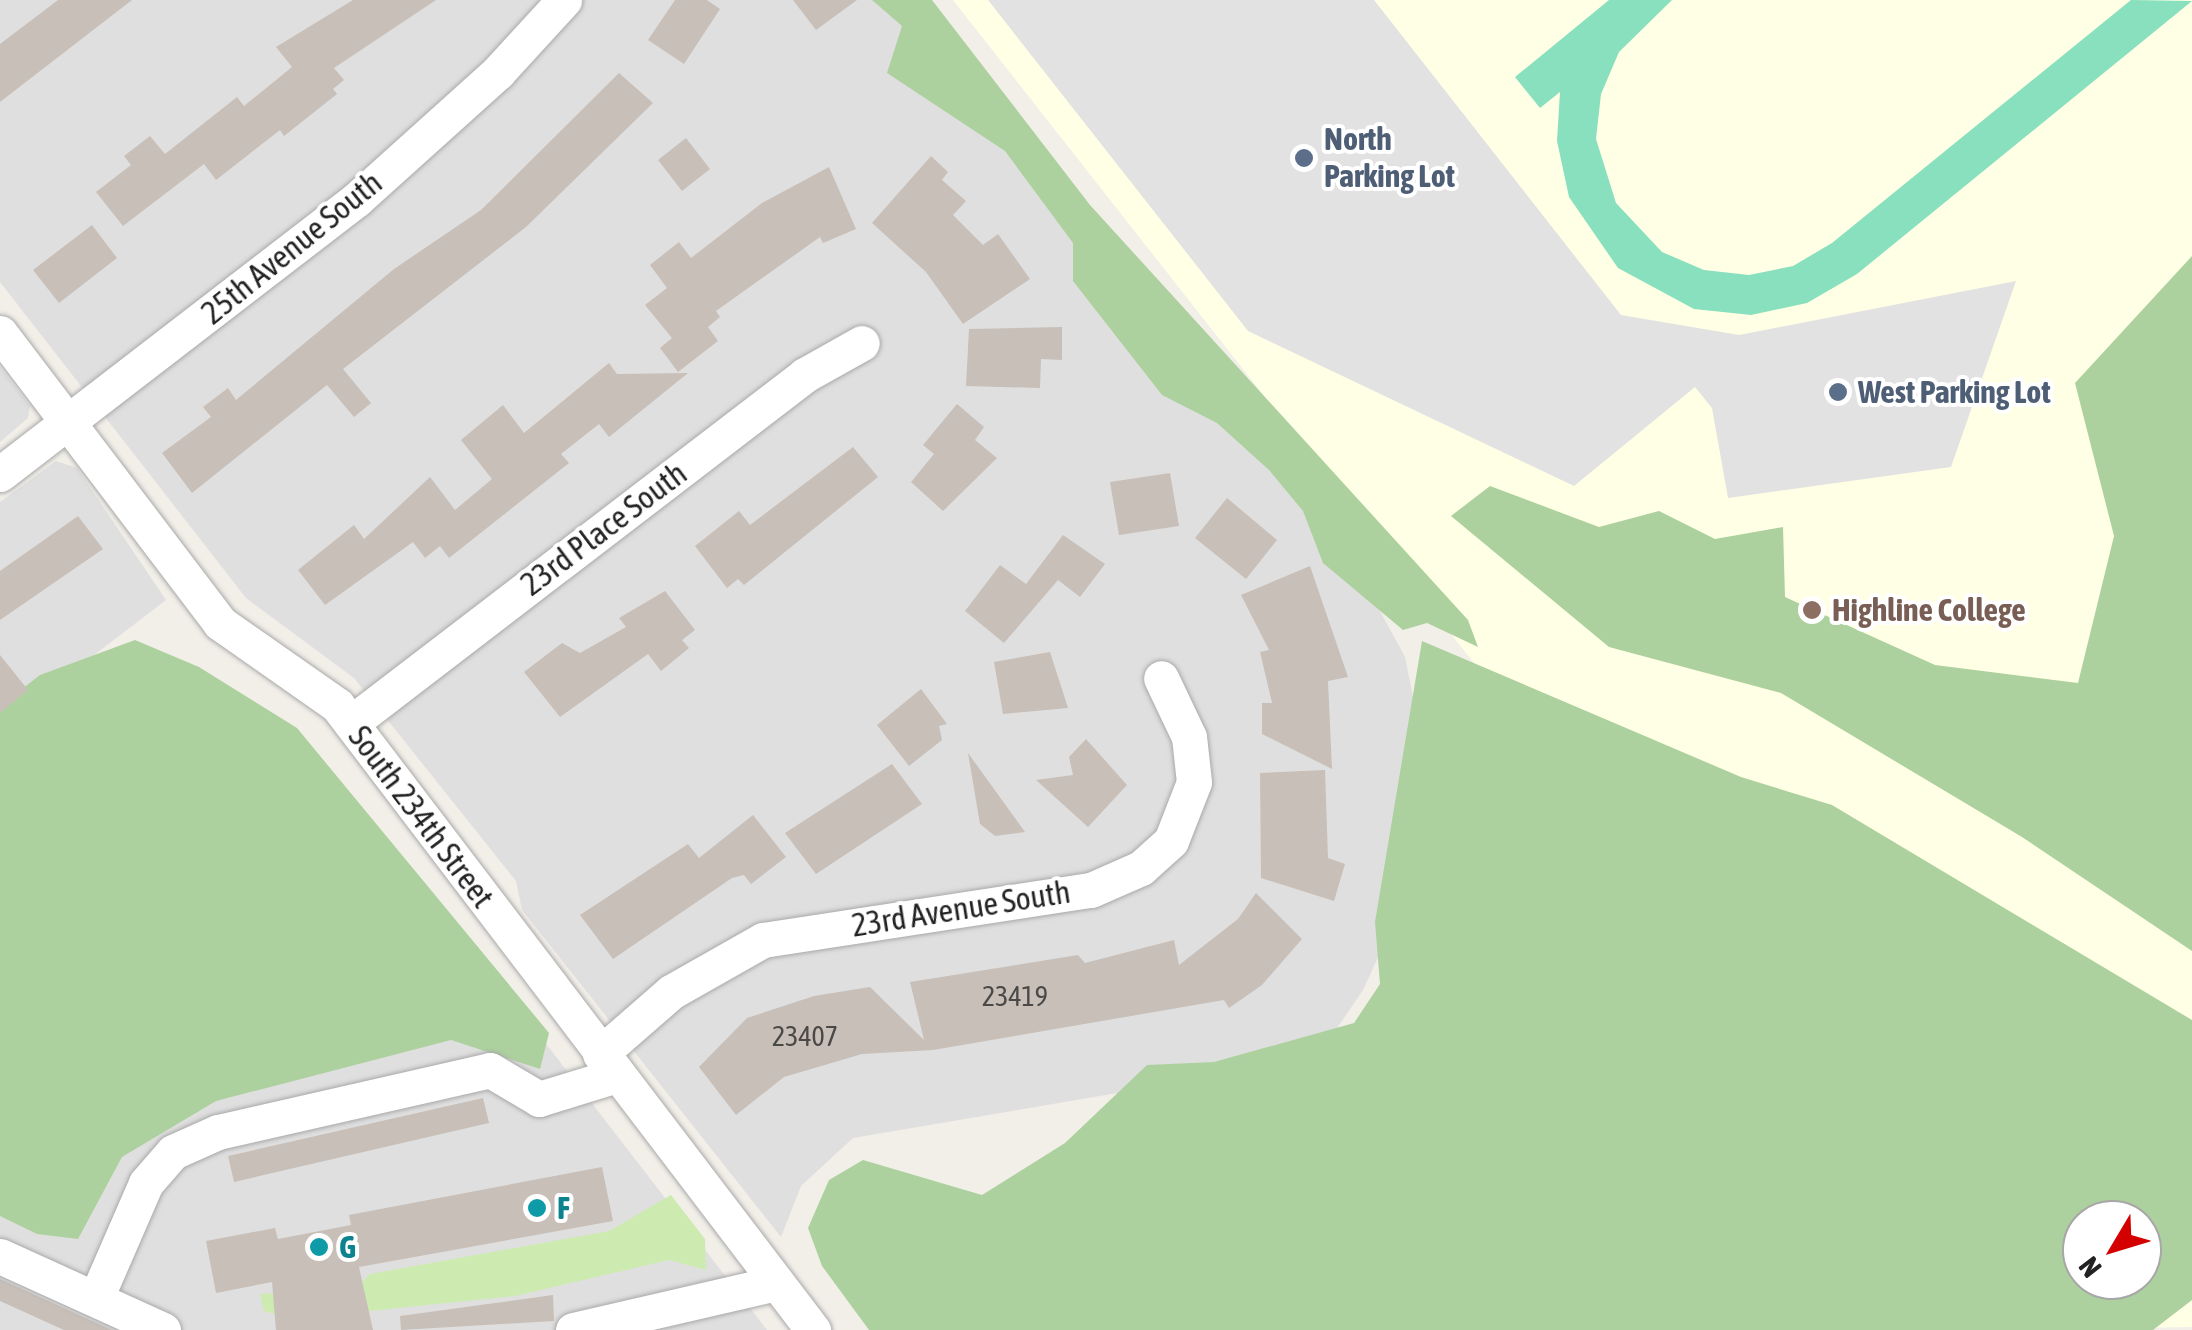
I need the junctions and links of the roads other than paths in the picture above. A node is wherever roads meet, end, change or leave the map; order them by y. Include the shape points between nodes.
1 (564, 0) edge
2 (0, 333) edge
3 (862, 342) dead end
4 (68, 423) junction
5 (0, 474) edge
6 (1161, 678) dead end
7 (351, 723) junction
8 (608, 1065) junction
9 (0, 1256) edge
10 (777, 1283) junction
11 (96, 1298) junction
12 (163, 1330) edge
13 (573, 1330) edge
14 (813, 1330) edge

1 - 4 street, 25th Avenue South via 498,72 357,199
2 - 4 street, South 234th Street
3 - 7 street, 23rd Place South via 805,375
4 - 5 street, 25th Avenue South
4 - 7 street, South 234th Street via 220,623
6 - 8 street, 23rd Avenue South via 1188,737 1194,782 1171,840 1141,868 1091,890 763,940 672,992
7 - 8 street, South 234th Street
8 - 10 street, South 234th Street
8 - 11 street via 539,1099 490,1070 218,1132 173,1152 146,1183
9 - 11 street
10 - 13 street
10 - 14 street, South 234th Street
11 - 12 street

